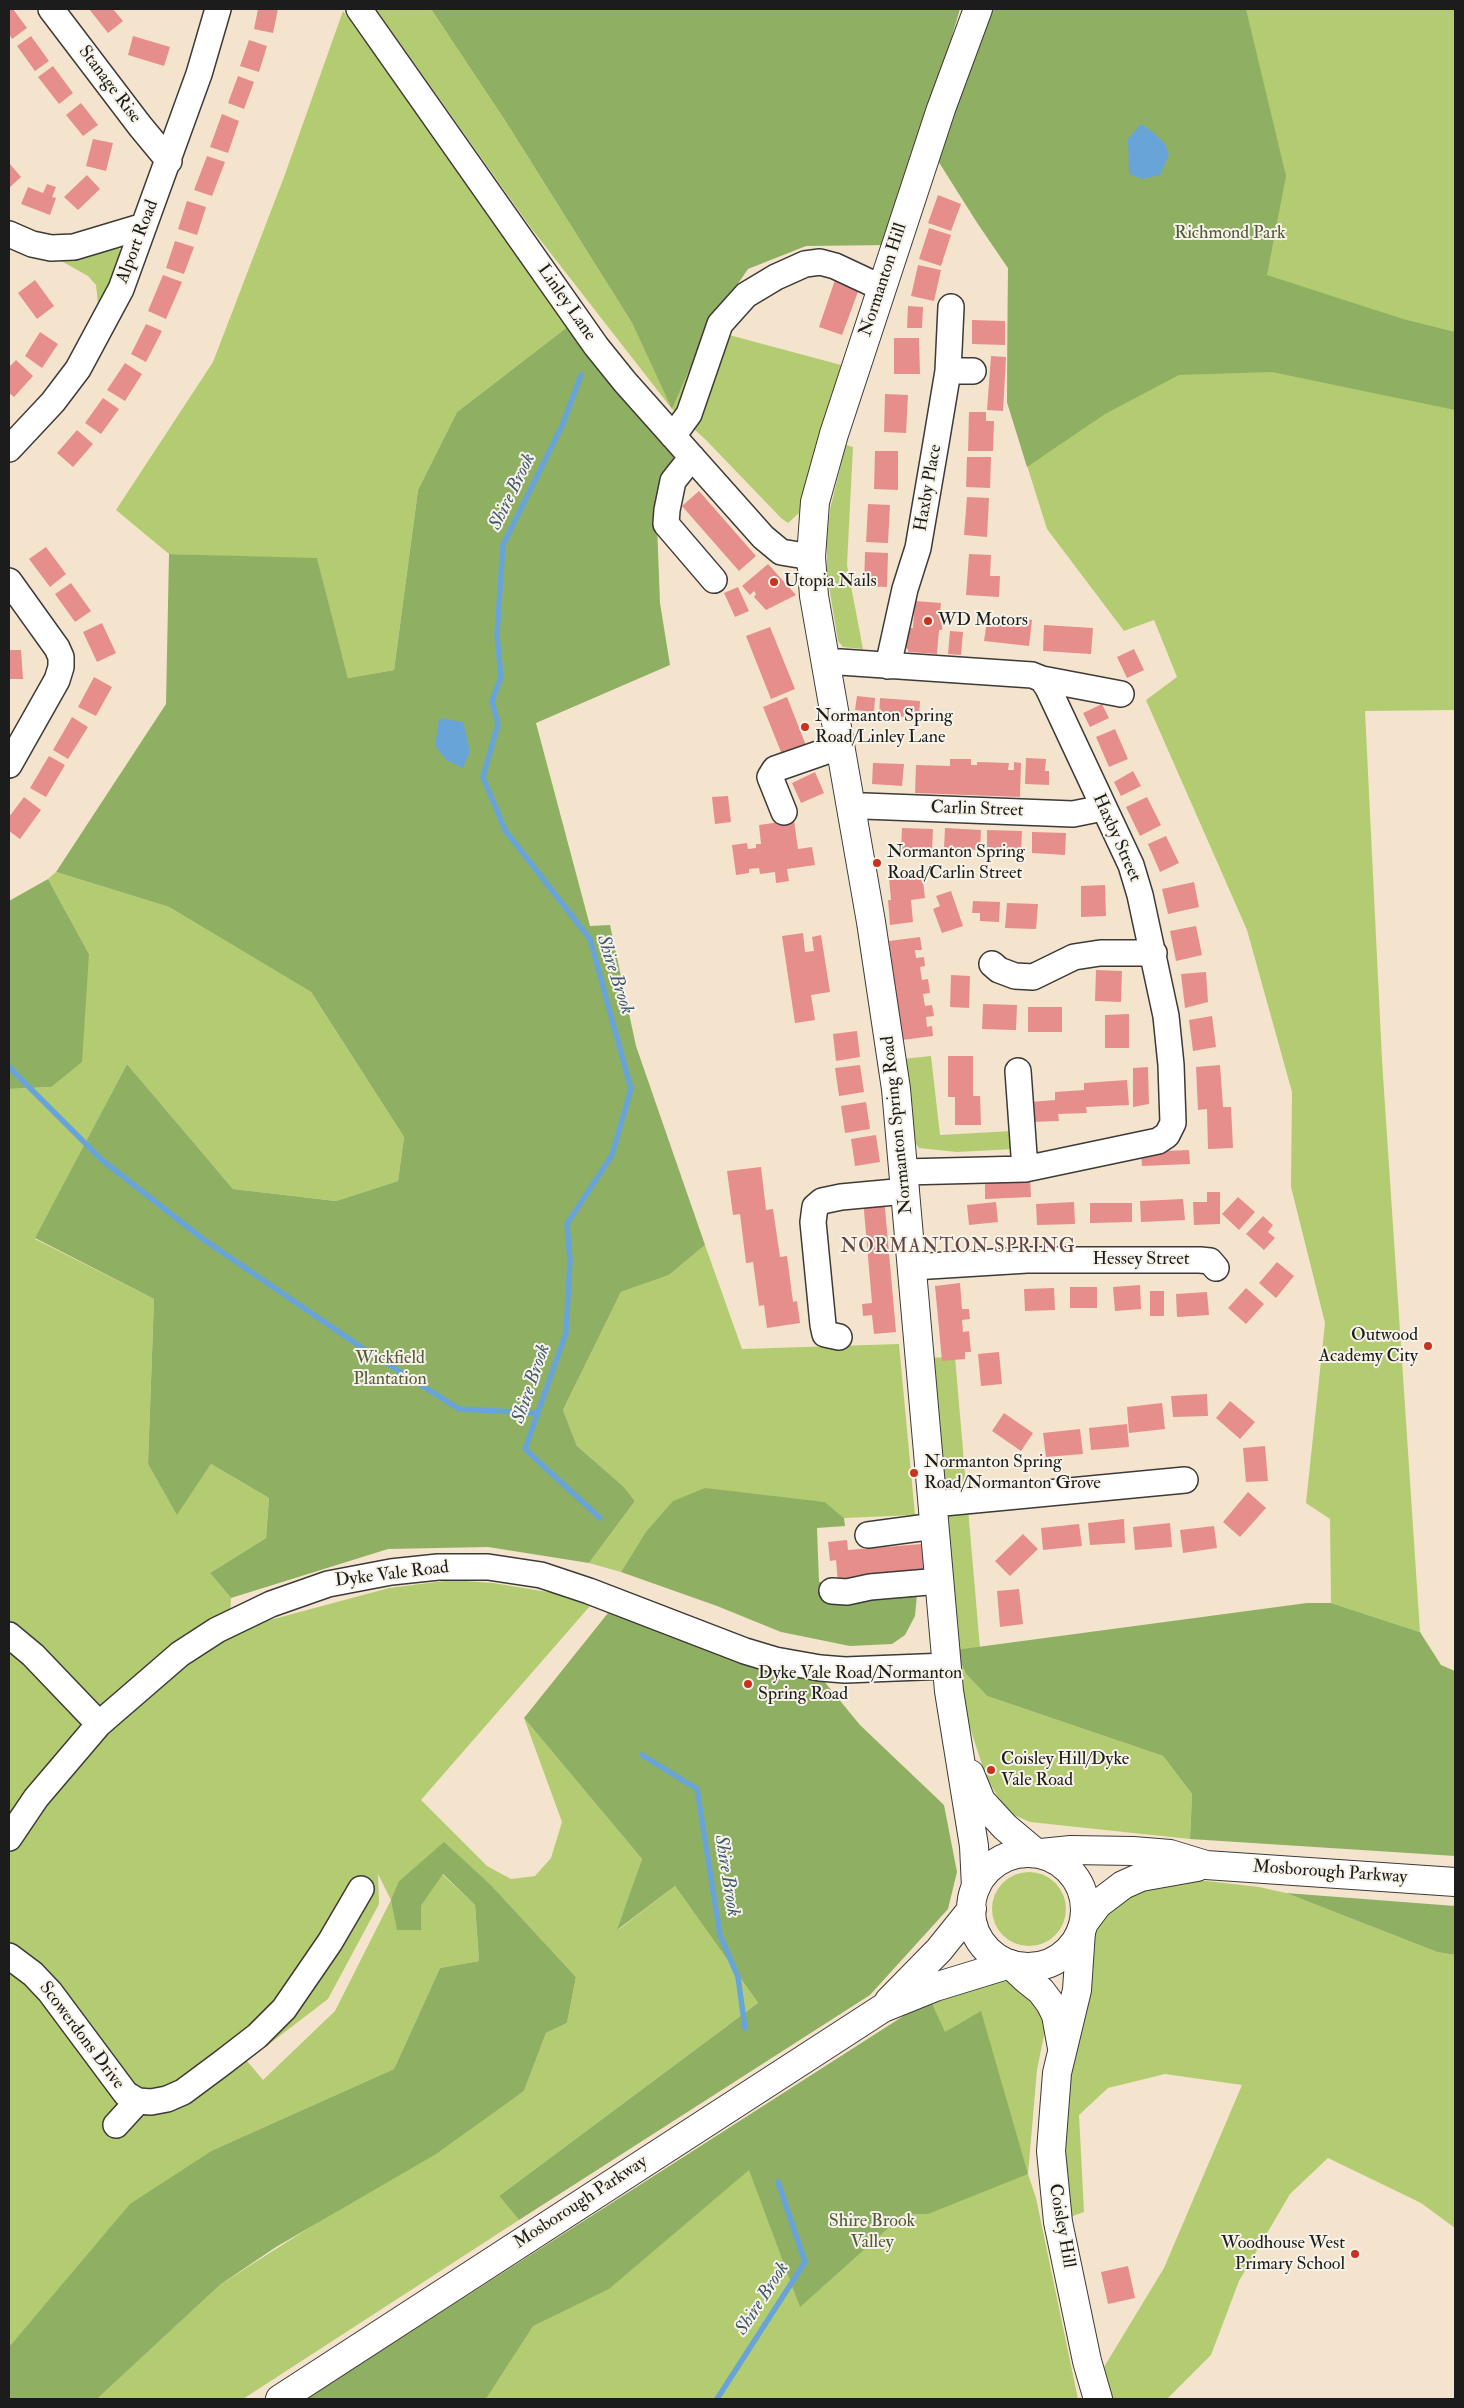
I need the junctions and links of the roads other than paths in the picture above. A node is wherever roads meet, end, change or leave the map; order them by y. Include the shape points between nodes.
1 (51, 9) edge
2 (218, 9) edge
3 (359, 9) edge
4 (978, 9) edge
5 (169, 161) junction
6 (144, 226) junction
7 (9, 234) edge
8 (882, 288) junction
9 (951, 307) dead end
10 (948, 371) junction
11 (973, 371) dead end
12 (673, 436) junction
13 (9, 449) edge
14 (692, 457) junction
15 (811, 557) junction
16 (9, 580) edge
17 (714, 580) dead end
18 (826, 664) junction
19 (888, 666) junction
20 (1042, 680) junction
21 (1121, 694) dead end
22 (841, 746) junction
23 (9, 765) edge
24 (852, 808) junction
25 (1103, 808) junction
26 (784, 812) dead end
27 (1154, 953) junction
28 (992, 964) dead end
29 (1018, 1071) dead end
30 (1025, 1169) junction
31 (905, 1182) junction
32 (913, 1267) junction
33 (1216, 1268) dead end
34 (838, 1337) dead end
35 (1185, 1480) dead end
36 (934, 1515) junction
37 (868, 1535) dead end
38 (940, 1581) junction
39 (832, 1591) dead end
40 (9, 1635) edge
41 (947, 1666) junction
42 (99, 1724) junction
43 (961, 1757) junction
44 (9, 1838) edge
45 (1038, 1853) junction
46 (1206, 1865) junction
47 (1455, 1882) edge
48 (361, 1889) dead end
49 (974, 1898) junction
50 (1082, 1927) junction
51 (9, 1956) edge
52 (1010, 1964) junction
53 (883, 2008) junction
54 (1062, 2050) junction
55 (138, 2101) junction
56 (116, 2125) dead end
57 (280, 2399) edge
58 (1098, 2399) edge

1 - 5 street, Stanage Rise
2 - 5 street, Alport Road via 200,74
3 - 12 street, Linley Lane via 596,346
4 - 8 main road, Normanton Hill
5 - 6 street, Alport Road
6 - 7 street via 74,247 50,248
6 - 13 street, Alport Road via 122,289 78,369 53,402
8 - 12 street via 820,262 805,264 746,295 720,324 689,414
8 - 15 main road, Normanton Hill via 824,469 813,520
9 - 10 street, Haxby Place
10 - 11 street
10 - 19 street, Haxby Place via 918,548
12 - 14 street, Linley Lane
14 - 15 street, Linley Lane via 763,537 781,552
14 - 17 street via 673,481 666,524
15 - 18 main road, Normanton Spring Road
16 - 23 street via 57,648 61,662 57,680
18 - 19 street
18 - 22 main road, Normanton Spring Road
19 - 20 street via 1032,675
20 - 21 street
20 - 25 street, Haxby Street
22 - 24 main road, Normanton Spring Road
22 - 26 street via 775,769 770,777
24 - 25 street, Carlin Street via 1073,814
24 - 31 main road, Normanton Spring Road via 884,1002
25 - 27 street, Haxby Street via 1131,865
27 - 28 street via 1100,953 1074,958 1033,977 1015,976
27 - 30 street, Haxby Street via 1171,1065 1173,1123 1167,1134 1158,1141
29 - 30 street
30 - 31 street, Haxby Street
31 - 32 main road, Normanton Spring Road
31 - 34 street, Haxby Street via 822,1201 815,1207 813,1222 823,1325 825,1334
32 - 33 street, Hessey Street via 1037,1260 1200,1260 1210,1261
32 - 36 main road, Normanton Spring Road
35 - 36 street
36 - 37 street
36 - 38 main road, Normanton Spring Road
38 - 39 street
38 - 41 main road, Normanton Spring Road
40 - 42 street via 33,1655
41 - 42 street, Dyke Vale Road via 845,1670 774,1660 541,1575 488,1567 438,1567 328,1584 271,1604 217,1630 180,1654
41 - 43 main road, Normanton Spring Road via 951,1709
42 - 44 street, Dyke Vale Road via 36,1798
43 - 45 main road, Normanton Spring Road via 981,1801
43 - 49 main road, Normanton Spring Road via 974,1846
45 - 46 main road, Mosborough Parkway via 1133,1851 1170,1854
45 - 49 main road via 1017,1854 999,1861 988,1870
45 - 50 main road via 1059,1862 1078,1883 1084,1901
46 - 47 main road, Mosborough Parkway
46 - 50 main road, Mosborough Parkway via 1141,1876 1098,1904
48 - 55 street, Scowerdons Drive via 306,1980 284,2009 257,2036 182,2092 167,2099
49 - 52 main road via 975,1928 985,1946
49 - 53 main road, Mosborough Parkway via 939,1950
50 - 52 main road via 1070,1948 1047,1963
50 - 54 main road, Coisley Hill via 1078,1990
51 - 55 street, Scowerdons Drive via 50,1992 111,2077 126,2094
52 - 53 main road, Mosborough Parkway via 935,1987
52 - 54 main road, Coisley Hill via 1042,1991 1050,2003 1056,2015
53 - 57 main road, Mosborough Parkway
54 - 58 main road, Coisley Hill via 1052,2128 1052,2174 1058,2222
55 - 56 street

